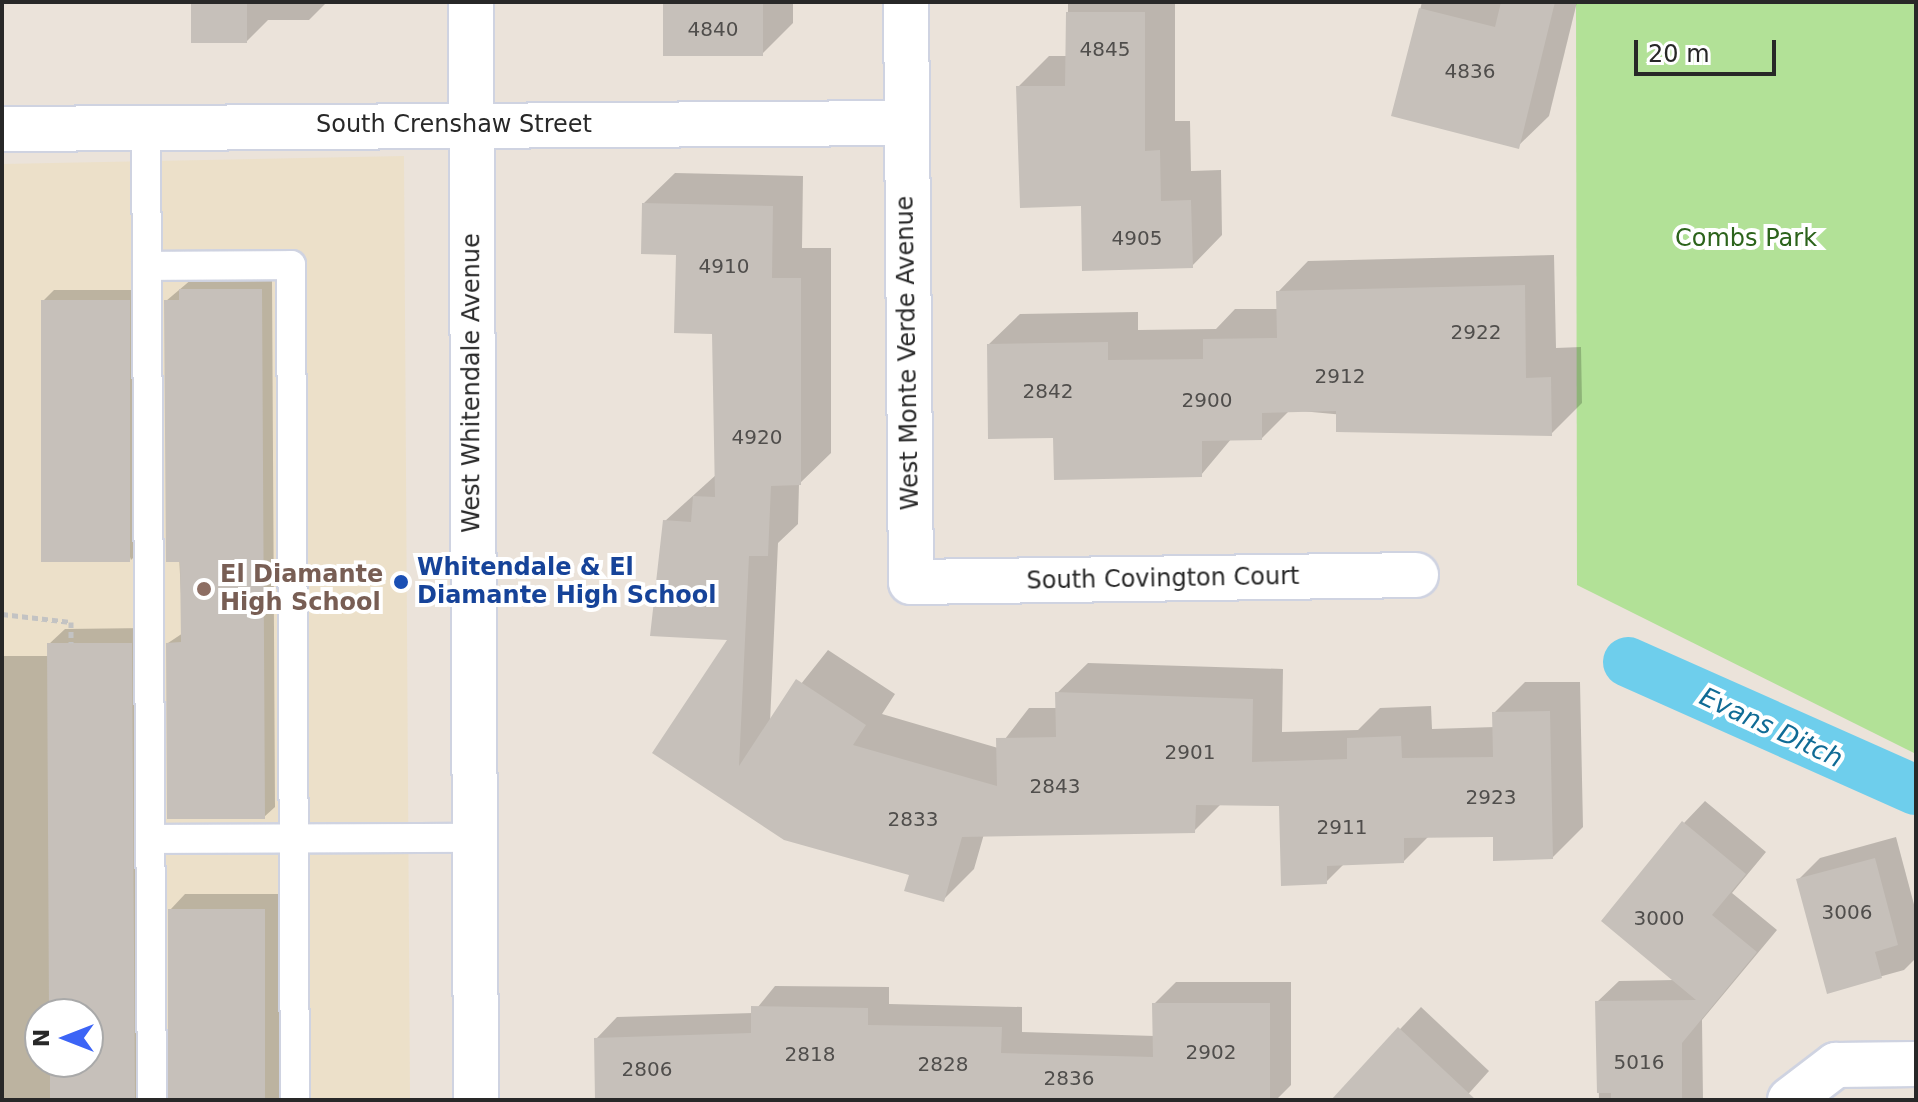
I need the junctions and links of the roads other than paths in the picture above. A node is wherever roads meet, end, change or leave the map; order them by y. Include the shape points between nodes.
1 (471, 2) edge
2 (906, 2) edge
3 (906, 123) junction
4 (471, 124) junction
5 (2, 129) edge
6 (146, 129) junction
7 (147, 266) junction
8 (1416, 575) dead end
9 (911, 582) joint
10 (295, 837) junction
11 (474, 838) junction
12 (150, 839) junction
13 (1916, 1064) edge
14 (1799, 1090) edge
15 (152, 1100) edge
16 (295, 1100) edge
17 (476, 1100) edge

1 - 4 street, West Whitendale Avenue
2 - 3 street, West Monte Verde Avenue
3 - 4 street, South Crenshaw Street
3 - 9 street, West Monte Verde Avenue
4 - 6 street, South Crenshaw Street
4 - 11 street, West Whitendale Avenue
5 - 6 street, South Crenshaw Street
6 - 7 lane
7 - 10 lane via 291,265
7 - 12 lane
8 - 9 street, South Covington Court
10 - 11 lane
10 - 12 lane
10 - 16 lane
11 - 17 street, West Whitendale Avenue
12 - 15 lane
13 - 14 street via 1846,1063

